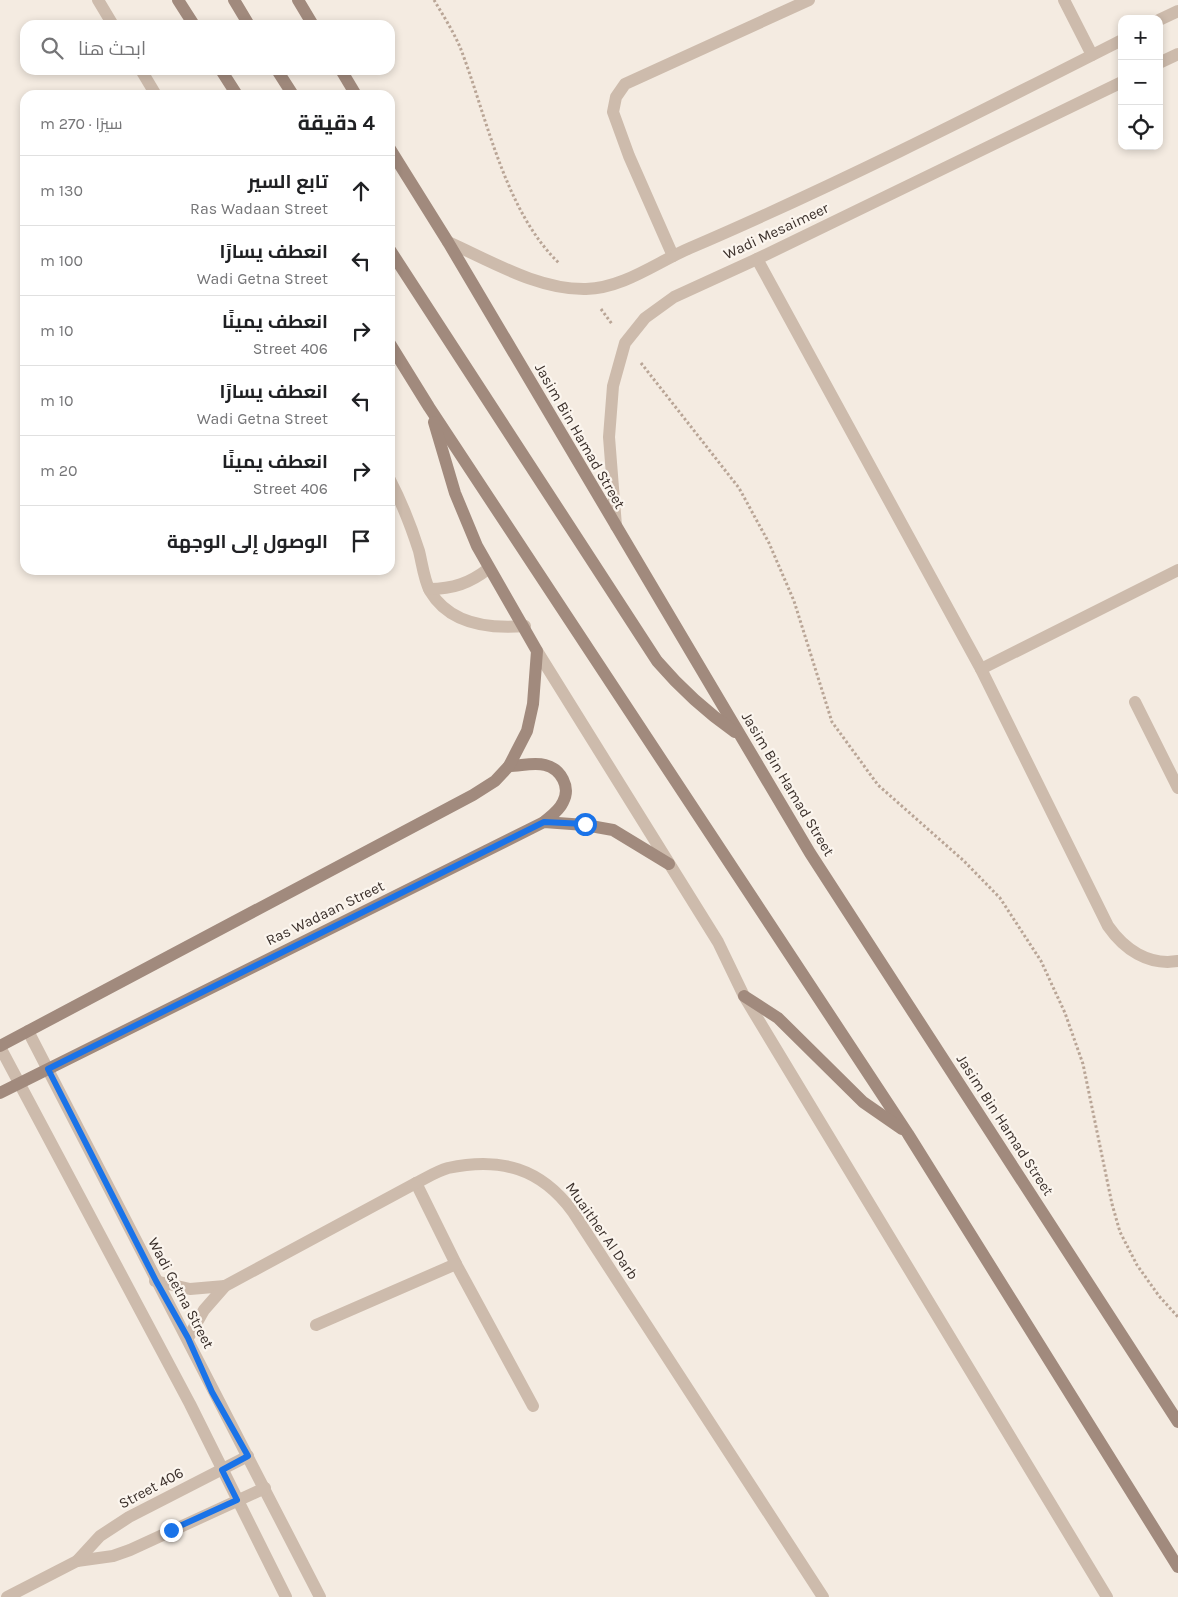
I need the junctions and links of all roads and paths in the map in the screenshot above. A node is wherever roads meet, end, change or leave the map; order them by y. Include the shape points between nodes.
1 (98, 0) edge
2 (178, 0) edge
3 (234, 0) edge
4 (298, 0) edge
5 (434, 0) edge
6 (809, 0) edge
7 (1064, 0) edge
8 (1178, 11) edge
9 (1163, 18) edge
10 (110, 20) edge
11 (191, 20) edge
12 (246, 20) edge
13 (310, 20) edge
14 (1118, 42) edge
15 (1178, 54) edge
16 (1092, 55) junction
17 (1163, 61) edge
18 (144, 75) edge
19 (224, 75) edge
20 (280, 75) edge
21 (344, 75) edge
22 (1118, 84) edge
23 (153, 90) edge
24 (233, 90) edge
25 (290, 90) edge
26 (353, 90) edge
27 (395, 157) edge
28 (448, 242) junction
29 (673, 256) junction
30 (395, 258) edge
31 (757, 259) junction
32 (587, 289) junction
33 (625, 343) junction
34 (395, 352) edge
35 (429, 407) junction
36 (395, 491) edge
37 (616, 528) junction
38 (488, 569) junction
39 (1178, 570) edge
40 (429, 590) junction
41 (525, 626) junction
42 (538, 651) junction
43 (981, 670) junction
44 (1135, 702) dead end
45 (740, 735) junction
46 (509, 766) junction
47 (1178, 788) edge
48 (544, 822) junction
49 (669, 864) junction
50 (1178, 961) edge
51 (744, 996) junction
52 (28, 1031) junction
53 (0, 1047) edge
54 (48, 1069) junction
55 (19, 1084) junction
56 (0, 1093) edge
57 (908, 1134) junction
58 (416, 1183) junction
59 (456, 1264) junction
60 (156, 1281) junction
61 (225, 1286) junction
62 (1178, 1317) edge
63 (316, 1325) dead end
64 (188, 1338) junction
65 (533, 1406) dead end
66 (1178, 1422) edge
67 (248, 1456) junction
68 (222, 1470) junction
69 (264, 1488) junction
70 (237, 1500) junction
71 (77, 1561) junction
72 (1178, 1567) edge
73 (7, 1597) edge
74 (286, 1597) edge
75 (320, 1597) edge
76 (823, 1597) edge
77 (1107, 1597) edge

1 - 10 street
2 - 11 main road
3 - 12 main road
4 - 13 main road
5 - 32 path via 459,45 505,176 524,214 548,252
6 - 29 street via 625,84 616,97 613,112
7 - 16 street
8 - 9 street
14 - 16 street, Wadi Mesaimeer
15 - 17 street
16 - 29 street, Wadi Mesaimeer via 779,210
18 - 23 street
19 - 24 main road
20 - 25 main road
21 - 26 main road
22 - 31 street, Wadi Mesaimeer
27 - 28 main road, Jasim Bin Hamad Street
28 - 32 street, Wadi Mesaimeer via 538,281 564,288
28 - 37 main road, Jasim Bin Hamad Street
29 - 32 street, Wadi Mesaimeer via 654,268 619,282
30 - 45 main road via 657,661 706,712
31 - 33 street, Wadi Mesaimeer via 674,297 645,318
31 - 43 street
32 - 33 path
33 - 37 street, Wadi Mesaimeer via 613,386 609,438
33 - 62 path via 739,488 769,543 794,601 832,722 878,784 964,860 1000,898 1041,961 1065,1012 1083,1064 1120,1232 1137,1265
34 - 35 main road
35 - 38 main road via 455,493
35 - 57 main road
36 - 40 street via 414,534
37 - 45 main road, Jasim Bin Hamad Street
38 - 40 street via 455,587
38 - 41 main road
39 - 43 street
40 - 41 street via 452,614 468,622 504,628
41 - 42 main road
42 - 46 main road via 527,731
42 - 49 street
43 - 50 street via 1116,938 1141,956 1156,961
44 - 47 street
45 - 66 main road, Jasim Bin Hamad Street via 810,853
46 - 48 main road via 542,764 560,773 565,782 564,801
46 - 52 main road via 495,781 473,795
48 - 49 main road, Ras Wadaan Street via 585,824 613,830
48 - 54 main road, Ras Wadaan Street
49 - 51 street via 718,942
51 - 57 main road via 778,1018 863,1102
51 - 77 street
52 - 53 main road
52 - 54 street, Wadi Getna Street
53 - 55 street
54 - 55 main road, Ras Wadaan Street
54 - 60 street, Wadi Getna Street
55 - 56 main road, Ras Wadaan Street
55 - 68 street
57 - 72 main road
58 - 59 street
58 - 61 street, Muaither Al Darb
58 - 76 street, Muaither Al Darb via 446,1169 480,1164 510,1166 544,1180 560,1193
59 - 63 street
59 - 65 street
60 - 61 street, Muaither Al Darb via 190,1289
60 - 64 street, Wadi Getna Street
61 - 64 street, Muaither Al Darb via 204,1310
64 - 67 street, Wadi Getna Street via 212,1392
67 - 68 street, Street 406
67 - 69 street, Wadi Getna Street
68 - 70 street
68 - 71 street, Street 406 via 114,1526
69 - 70 street, Street 406
69 - 75 street, Wadi Getna Street
70 - 71 street, Street 406 via 130,1550 104,1558
70 - 74 street
71 - 73 street, Street 406

